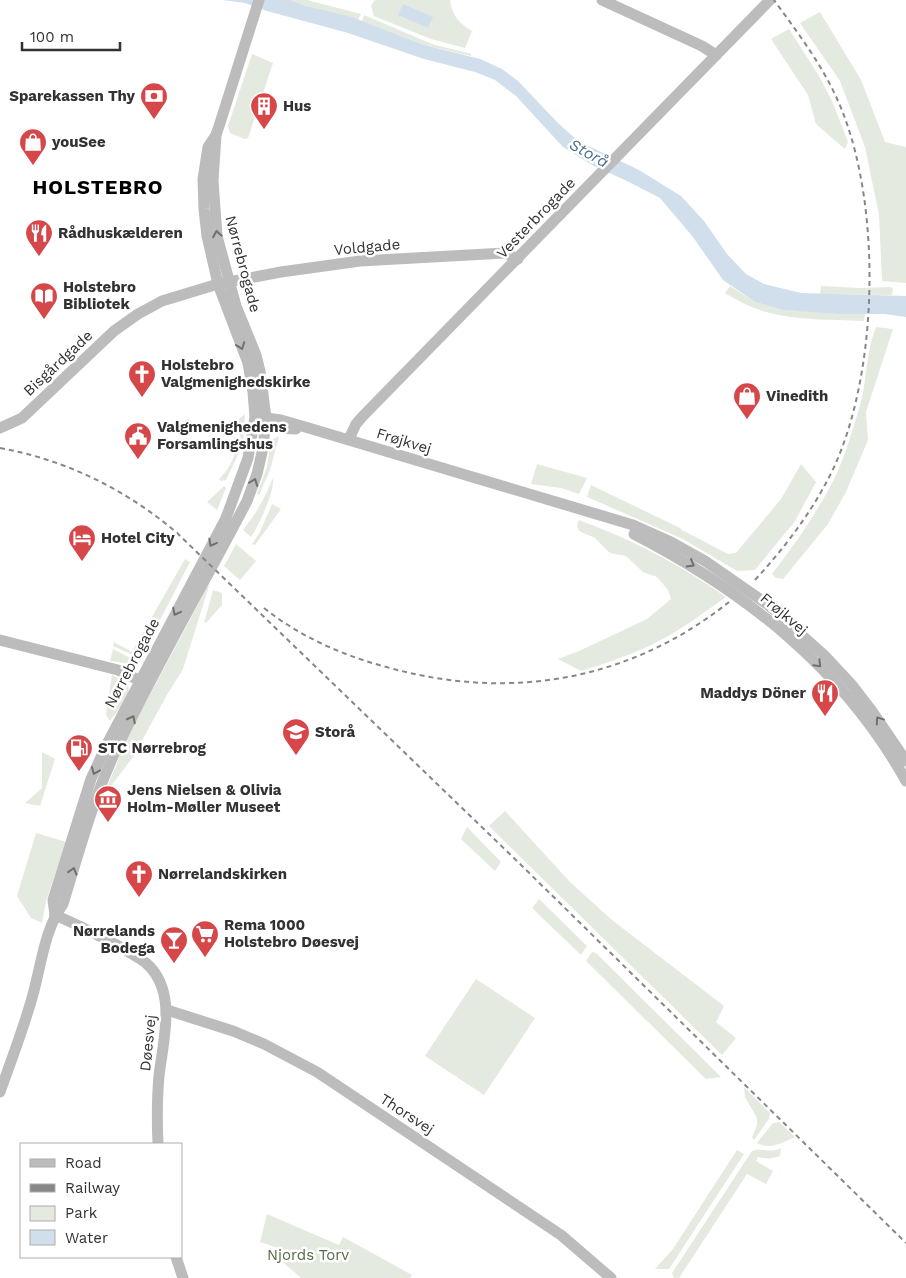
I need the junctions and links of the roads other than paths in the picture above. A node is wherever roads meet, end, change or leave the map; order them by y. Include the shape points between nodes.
1 (259, 0) edge
2 (602, 0) edge
3 (770, 0) edge
4 (716, 56) junction
5 (518, 259) junction
6 (224, 282) junction
7 (260, 422) junction
8 (0, 428) edge
9 (349, 439) junction
10 (601, 517) junction
11 (0, 640) edge
12 (144, 683) junction
13 (906, 761) edge
14 (906, 782) edge
15 (55, 915) junction
16 (167, 1010) junction
17 (0, 1092) edge
18 (158, 1143) edge
19 (176, 1258) edge
20 (182, 1278) edge
21 (611, 1278) edge

1 - 6 street, Nørrebrogade via 216,135 208,147 203,179 207,236
2 - 4 street via 702,46
3 - 4 street, Vesterbrogade
4 - 5 street, Vesterbrogade
5 - 6 street, Voldgade via 505,253 360,261
5 - 9 street, Vesterbrogade via 362,417
6 - 7 street, Nørrebrogade via 248,363
6 - 8 street, Bisgårdgade via 162,301 138,314 114,331 22,418
7 - 9 street, Frøjkvej via 312,429
7 - 12 street, Nørrebrogade via 263,448 247,501
9 - 10 street, Frøjkvej
13 -> 10 street, Frøjkvej via 852,685 817,648 767,604 671,542 633,525
10 -> 14 street, Frøjkvej via 700,570 786,634 844,692
11 - 12 street via 118,670
12 - 15 street, Nørrebrogade via 106,744 91,780 53,900
15 - 16 street, Døesvej via 90,931 146,964 158,980
15 - 17 street, Nørrebrogade via 32,999
16 - 18 street, Døesvej via 159,1078
16 - 21 street, Thorsvej via 233,1031 317,1072 561,1235
19 - 20 street

